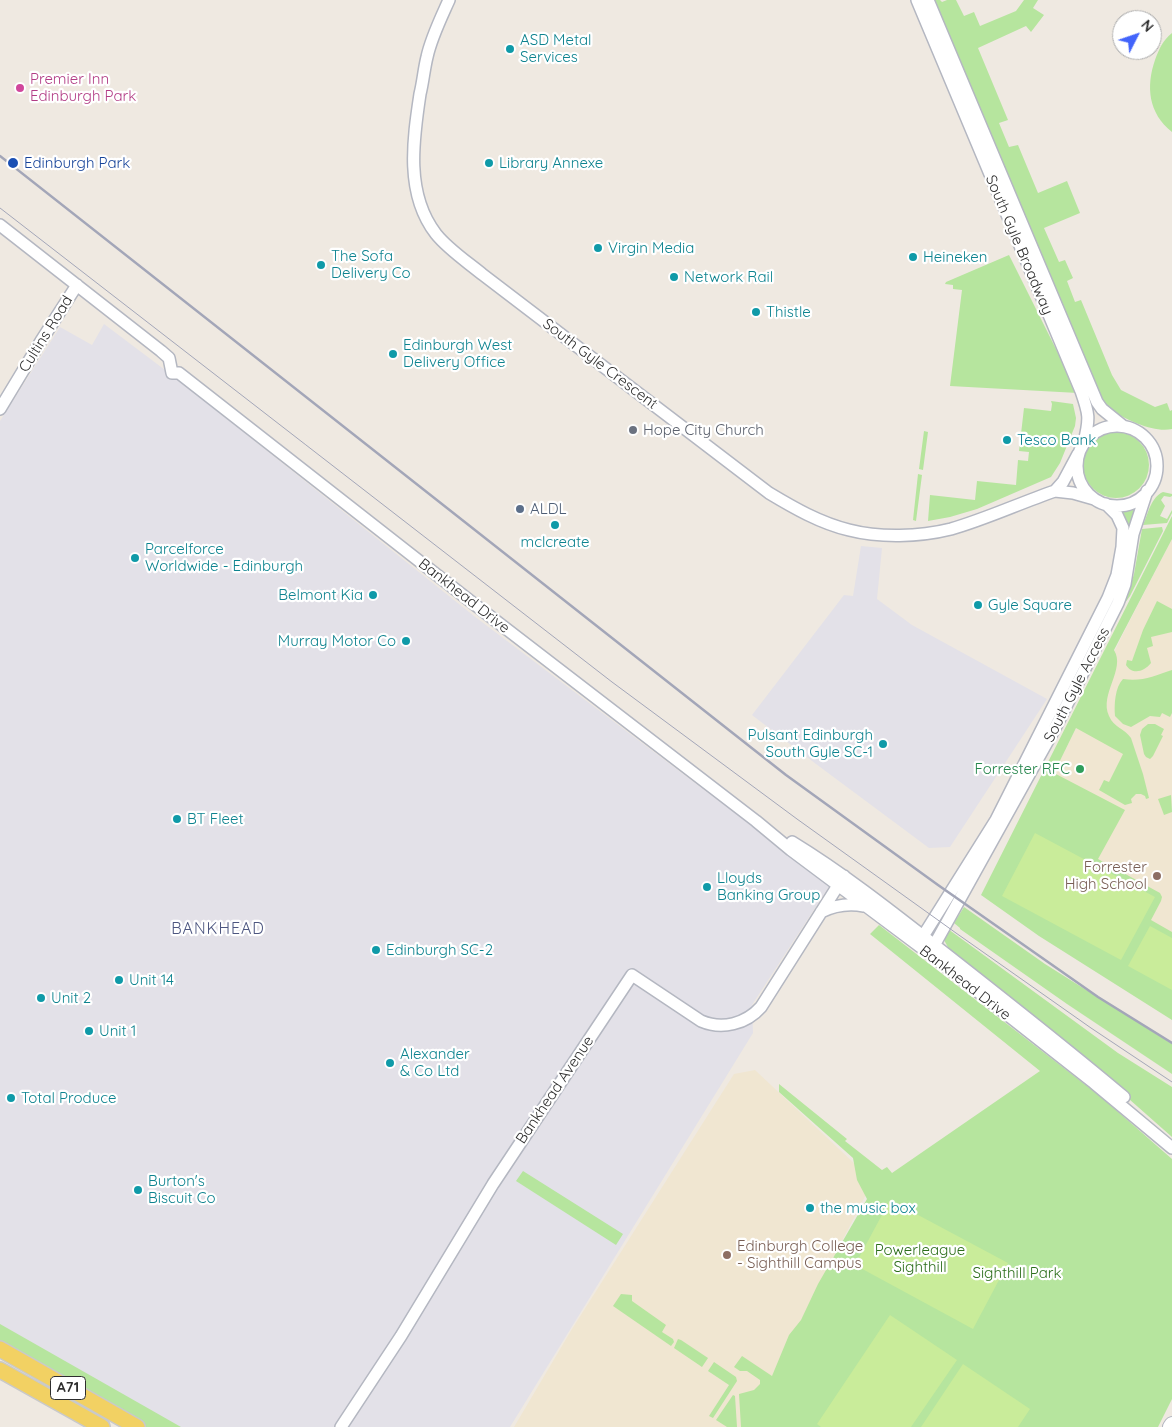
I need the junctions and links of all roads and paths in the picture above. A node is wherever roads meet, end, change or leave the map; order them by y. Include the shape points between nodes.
1 (449, 0) edge
2 (917, 0) edge
3 (928, 0) edge
4 (943, 48) junction
5 (0, 225) edge
6 (77, 285) junction
7 (0, 409) edge
8 (1123, 426) junction
9 (1084, 442) junction
10 (1078, 454) junction
11 (1054, 491) junction
12 (1147, 491) junction
13 (1101, 502) junction
14 (841, 881) junction
15 (865, 906) junction
16 (821, 913) junction
17 (920, 941) junction
18 (932, 950) junction
19 (1073, 1054) junction
20 (1094, 1083) junction
21 (1172, 1139) edge
22 (1172, 1148) edge
23 (0, 1349) edge
24 (0, 1370) edge
25 (102, 1427) edge
26 (137, 1427) edge
27 (341, 1427) edge

1 - 11 street, South Gyle Crescent via 427,56 413,142 416,185 425,215 445,244 769,493 832,524 849,530 897,535 939,531 979,520
2 - 4 street, South Gyle Broadway
3 - 4 street, South Gyle Broadway
4 - 8 street, South Gyle Broadway via 1097,402
4 - 9 street, South Gyle Broadway via 1089,415
5 - 6 street
6 - 7 street, Cultins Road
6 - 14 street, Bankhead Drive via 166,355 172,373 179,373 468,600 756,821
8 - 9 street via 1101,429
8 - 12 street via 1139,432 1154,452 1155,476
9 - 10 street
10 - 11 street via 1063,482
10 - 13 street via 1078,476 1082,485 1088,494
11 - 13 street, South Gyle Crescent
12 - 13 street via 1128,504 1117,506
12 - 18 street, South Gyle Access via 1133,534 1126,584 1114,611 1056,726
13 - 17 street, South Gyle Access via 1117,515 1123,528 1117,574 1108,598 996,820
14 - 15 street, Bankhead Drive
14 - 16 street, Bankhead Avenue
14 - 17 street, Bankhead Drive
15 - 16 street via 844,904
15 - 17 street, Bankhead Drive
16 - 27 street, Bankhead Avenue via 761,1006 738,1022 719,1026 707,1024 632,975 493,1184
17 - 18 street, Bankhead Drive
18 - 19 street, Bankhead Drive
18 - 20 street, Bankhead Drive
19 - 20 street
19 - 21 street, Bankhead Drive
20 - 22 street, Bankhead Drive
23 - 26 main road, A71
24 - 25 main road, A71

